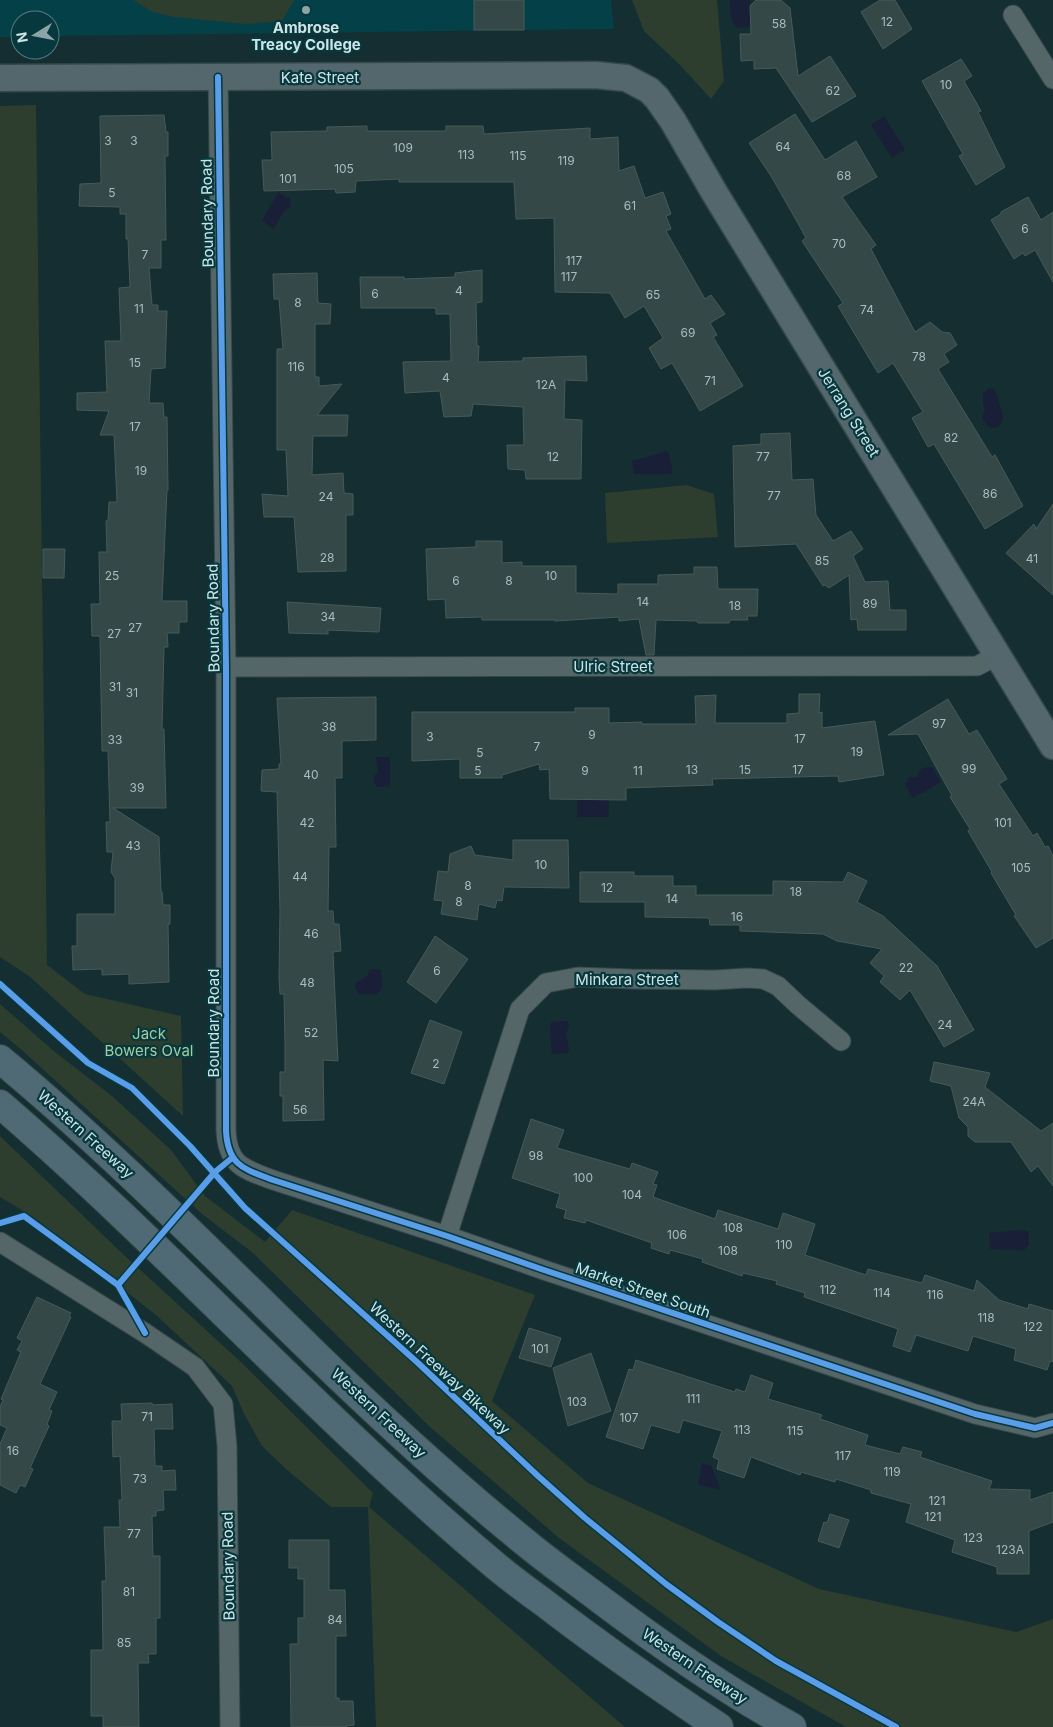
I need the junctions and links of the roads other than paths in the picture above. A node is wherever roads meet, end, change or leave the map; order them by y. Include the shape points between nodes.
1 (1013, 15) dead end
2 (218, 77) junction
3 (0, 78) edge
4 (1053, 79) edge
5 (638, 84) joint
6 (998, 655) junction
7 (226, 666) junction
8 (1050, 735) edge
9 (841, 1041) dead end
10 (0, 1059) edge
11 (0, 1104) edge
12 (232, 1158) joint
13 (447, 1236) junction
14 (0, 1242) edge
15 (1053, 1423) edge
16 (230, 1727) edge
17 (719, 1727) edge
18 (792, 1727) edge

1 - 4 street
2 - 3 street, Kate Street
2 - 5 street, Kate Street via 595,75 626,78
2 - 7 street, Boundary Road
5 - 6 street, Jerrang Street via 657,98 673,121
6 - 7 street, Ulric Street via 977,666
6 - 8 street, Jerrang Street
7 - 12 street, Boundary Road via 226,1131
9 - 13 street, Minkara Street via 778,986 763,979 578,977 546,983 520,1009
10 - 18 highway, Western Freeway via 117,1161 321,1360 512,1531 682,1660
11 - 17 highway via 121,1213 320,1406 491,1562 640,1674
12 - 13 street, Market Street South via 246,1169 273,1180
13 - 15 street, Market Street South via 975,1414 1035,1428
14 - 16 street, Boundary Road via 195,1367 223,1404 227,1446

